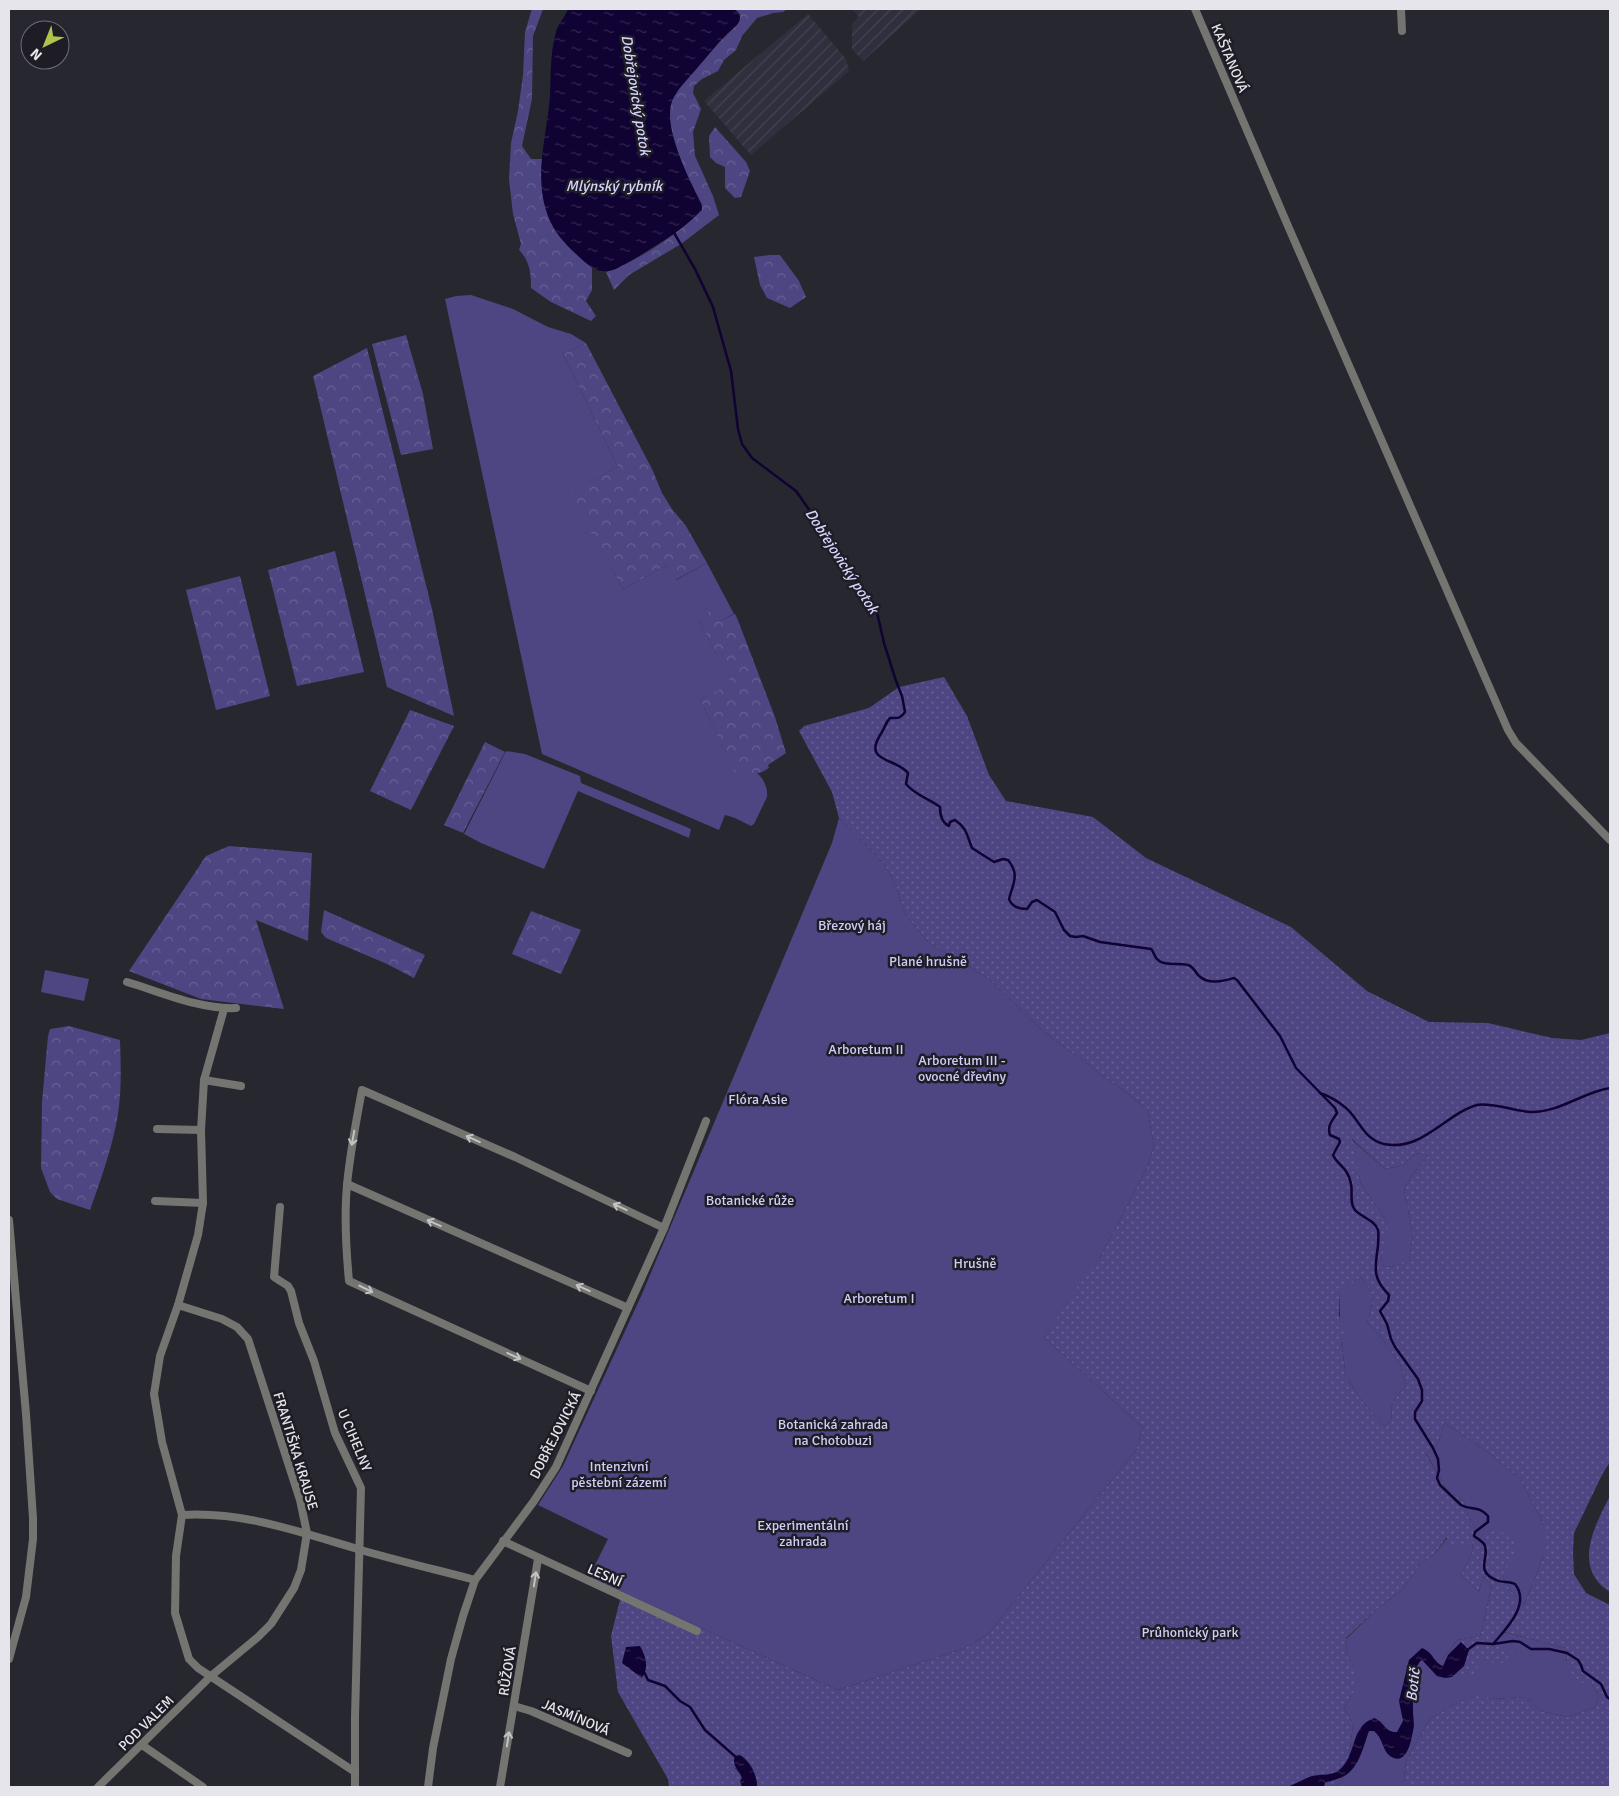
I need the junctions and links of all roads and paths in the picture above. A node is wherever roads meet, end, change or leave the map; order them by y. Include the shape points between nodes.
1 (1195, 9) edge
2 (1401, 9) edge
3 (1402, 31) dead end
4 (1610, 840) edge
5 (127, 982) dead end
6 (224, 1008) junction
7 (236, 1008) dead end
8 (204, 1080) junction
9 (241, 1086) dead end
10 (706, 1121) dead end
11 (157, 1129) dead end
12 (201, 1130) junction
13 (347, 1184) junction
14 (155, 1202) dead end
15 (203, 1203) junction
16 (280, 1207) dead end
17 (9, 1220) edge
18 (664, 1228) junction
19 (178, 1305) junction
20 (628, 1308) junction
21 (591, 1391) junction
22 (182, 1515) junction
23 (307, 1533) junction
24 (504, 1541) junction
25 (360, 1550) junction
26 (538, 1559) junction
27 (475, 1580) junction
28 (697, 1630) dead end
29 (9, 1659) edge
30 (211, 1676) junction
31 (514, 1706) junction
32 (142, 1745) junction
33 (628, 1753) dead end
34 (355, 1772) junction
35 (98, 1787) edge
36 (203, 1787) edge
37 (355, 1787) edge
38 (428, 1787) edge
39 (500, 1787) edge

1 - 4 street, KAŠTANOVÁ via 1508,730 1516,743
2 - 3 street
5 - 6 street via 185,1001
6 - 7 street
6 - 8 street
8 - 9 street
8 - 12 street
10 - 18 street, DOBŘEJOVICKÁ
11 - 12 street
12 - 15 street
18 -> 13 street via 362,1090
20 -> 13 street
13 -> 21 street via 345,1239 349,1281
14 - 15 street
15 - 19 street via 198,1235
16 - 25 street, U CIHELNY via 274,1277 292,1291 299,1323 335,1433 361,1488
17 - 29 street via 33,1518 26,1597
18 - 20 street, DOBŘEJOVICKÁ
19 - 22 street via 160,1356 154,1394 162,1442
19 - 23 street, FRANTIŠKA KRAUSE via 222,1319 237,1327 248,1339 289,1463
20 - 21 street, DOBŘEJOVICKÁ
21 - 24 street, DOBŘEJOVICKÁ via 556,1467
22 - 23 street via 244,1518
22 - 30 street via 176,1556 175,1613 190,1659
23 - 25 street
23 - 30 street, FRANTIŠKA KRAUSE via 301,1570 284,1605 258,1637
24 - 26 street, LESNÍ
24 - 27 street, DOBŘEJOVICKÁ
25 - 27 street
25 - 34 street, U CIHELNY
26 - 28 street, LESNÍ
31 -> 26 street, RŮŽOVÁ
27 - 38 street, DOBŘEJOVICKÁ via 451,1660
30 - 32 street, POD VALEM
30 - 34 street
31 - 33 street, JASMÍNOVÁ
39 -> 31 street, RŮŽOVÁ
32 - 35 street, POD VALEM
32 - 36 street
34 - 37 street, U CIHELNY

